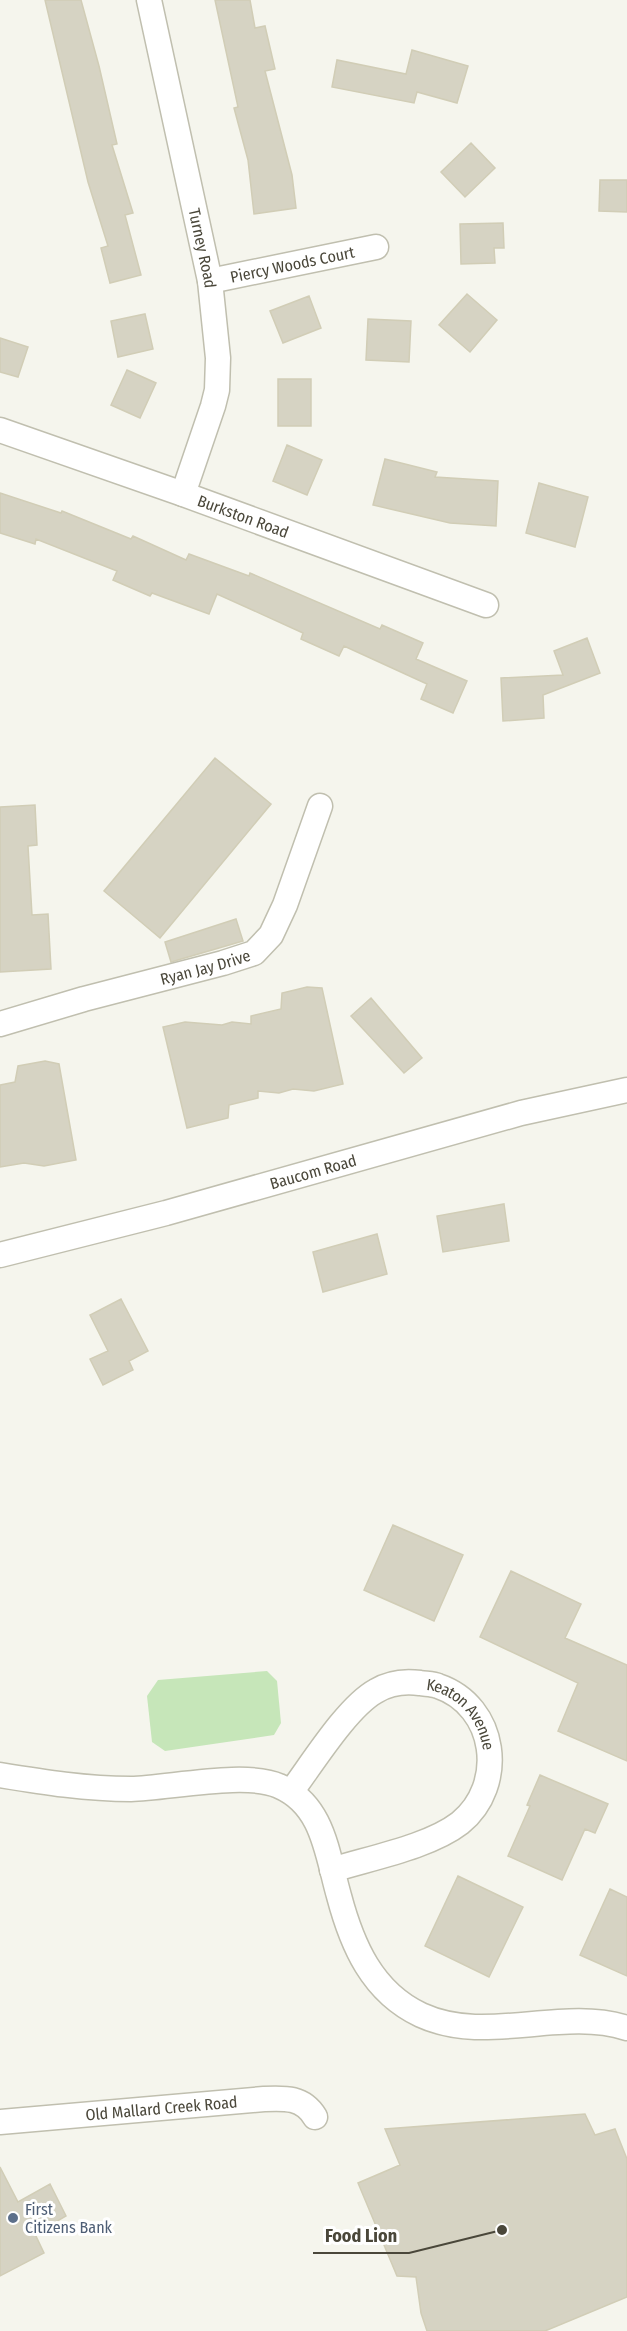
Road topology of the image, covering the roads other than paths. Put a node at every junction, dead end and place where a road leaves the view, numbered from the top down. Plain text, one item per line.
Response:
1 (149, 0) edge
2 (376, 247) dead end
3 (210, 281) junction
4 (0, 430) edge
5 (183, 494) junction
6 (486, 605) dead end
7 (320, 806) dead end
8 (0, 1024) edge
9 (627, 1090) edge
10 (0, 1255) edge
11 (0, 1775) edge
12 (291, 1792) junction
13 (332, 1870) junction
14 (627, 2028) edge
15 (315, 2116) dead end
16 (0, 2122) edge

1 - 3 street, Turney Road
2 - 3 street, Piercy Woods Court
3 - 5 street, Turney Road
4 - 5 street, Burkston Road
5 - 6 street, Burkston Road
7 - 8 street, Ryan Jay Drive
9 - 10 street, Baucom Road
11 - 12 street
12 - 13 street
12 - 13 street, Keaton Avenue
13 - 14 street
15 - 16 street, Old Mallard Creek Road

